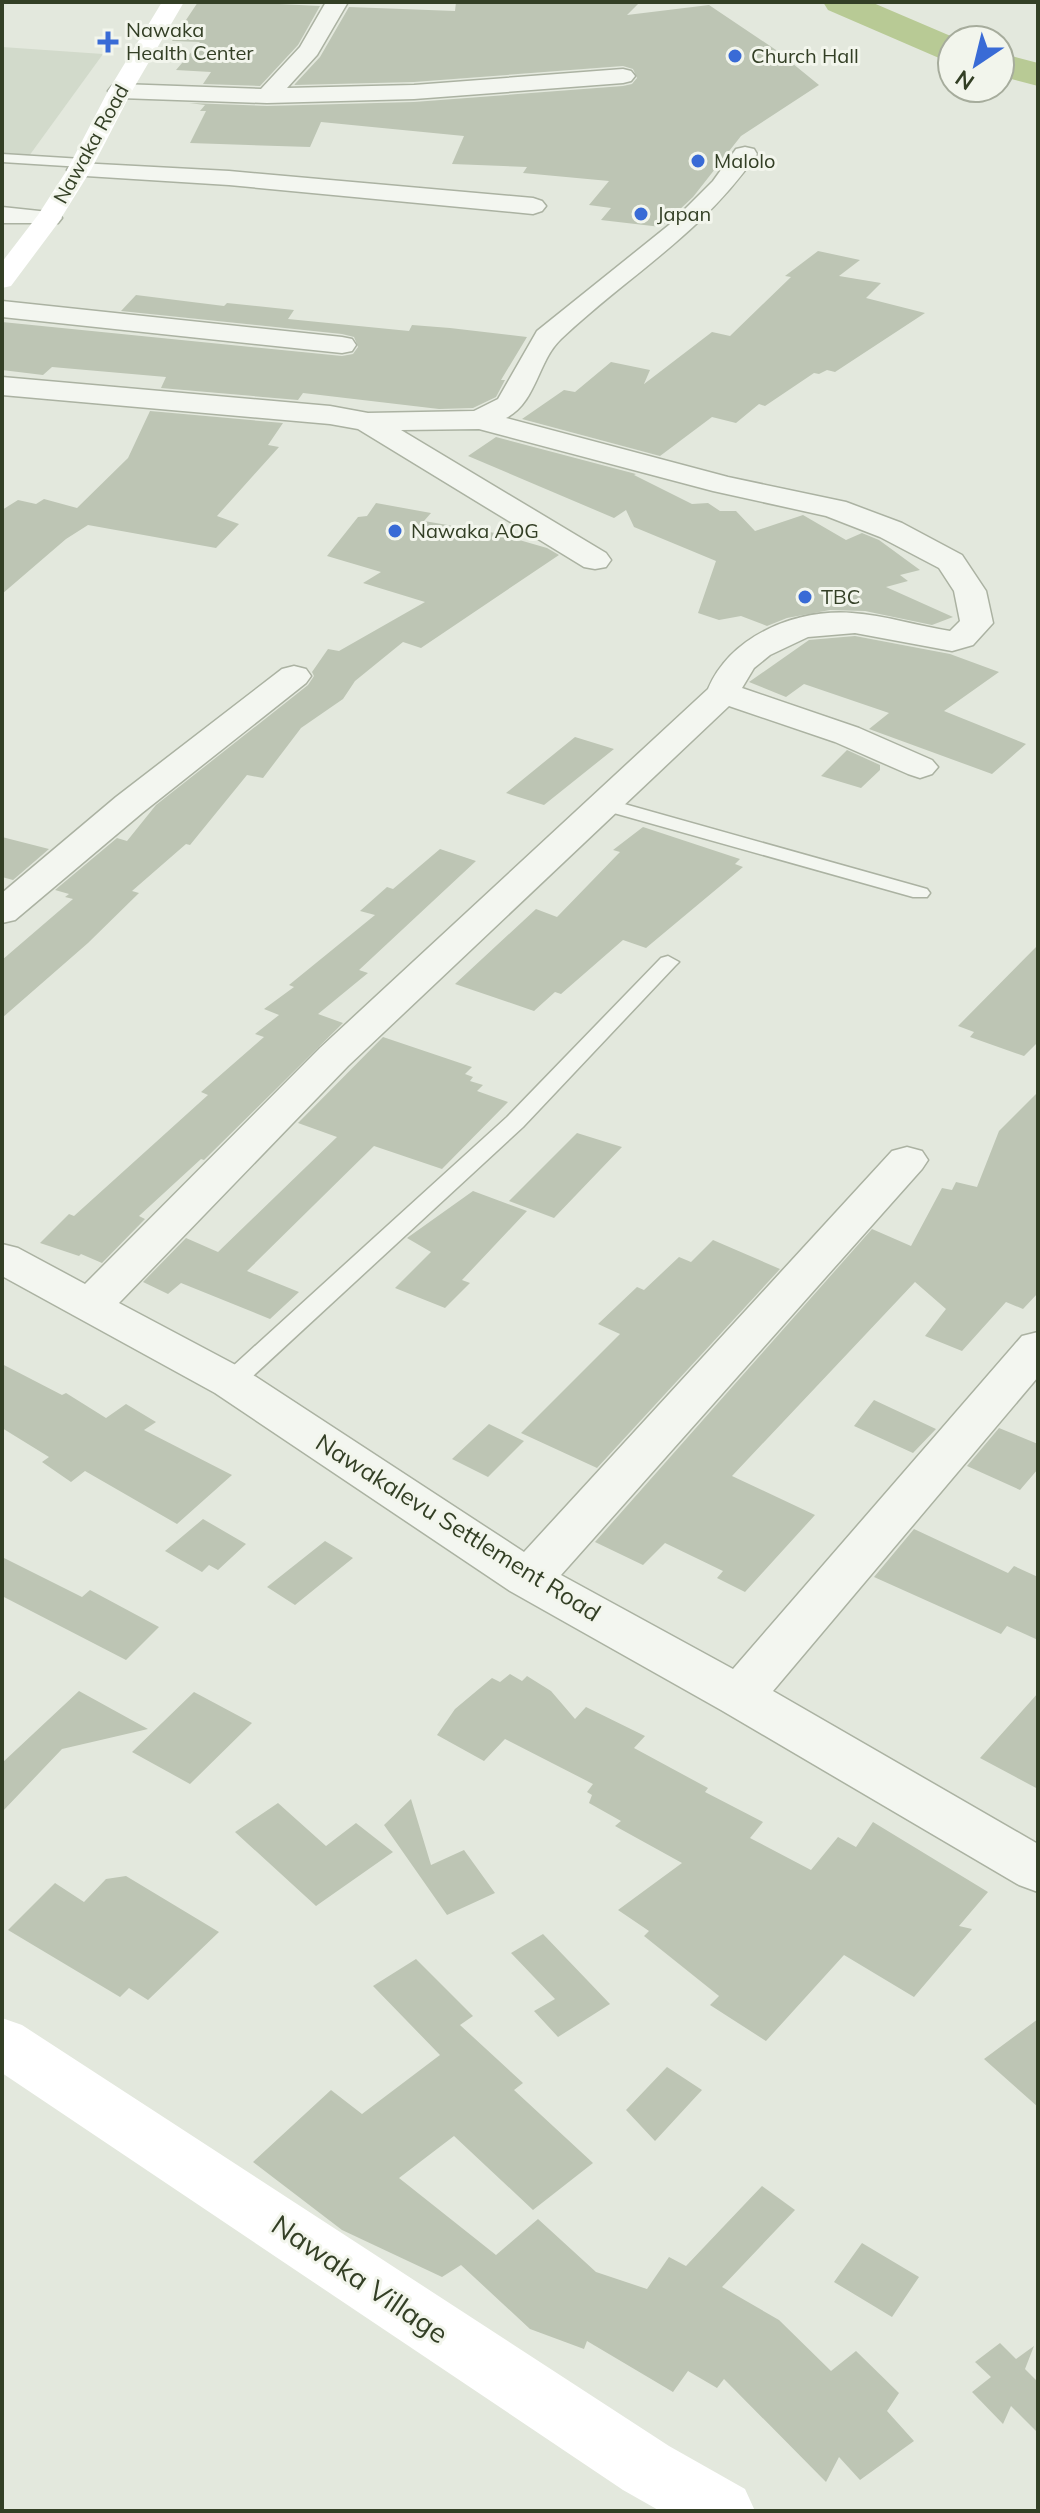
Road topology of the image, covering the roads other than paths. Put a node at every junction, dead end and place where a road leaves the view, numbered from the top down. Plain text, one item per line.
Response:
1 (173, 2) edge
2 (337, 2) edge
3 (623, 76) dead end
4 (120, 91) junction
5 (267, 96) junction
6 (745, 154) dead end
7 (2, 158) edge
8 (81, 167) junction
9 (533, 206) dead end
10 (2, 215) edge
11 (49, 218) junction
12 (2, 280) edge
13 (2, 309) edge
14 (342, 345) dead end
15 (2, 386) edge
16 (480, 420) junction
17 (367, 422) junction
18 (595, 560) dead end
19 (294, 676) dead end
20 (723, 693) junction
21 (920, 767) dead end
22 (603, 804) junction
23 (920, 893) dead end
24 (2, 912) edge
25 (668, 962) dead end
26 (907, 1160) dead end
27 (2, 1258) edge
28 (89, 1307) junction
29 (1038, 1347) edge
30 (231, 1382) junction
31 (528, 1579) junction
32 (739, 1696) junction
33 (1038, 1870) edge
34 (2, 2042) edge
35 (722, 2511) edge

1 - 4 street, Nawaka Road
2 - 5 street
3 - 5 street
4 - 5 street
4 - 8 street, Nawaka Road
6 - 16 street
7 - 8 lane
8 - 9 street
8 - 11 street, Nawaka Road
10 - 11 street
11 - 12 street, Nawaka Road
13 - 14 street
15 - 17 street
16 - 17 street
16 - 20 street
17 - 18 street
19 - 24 street
20 - 21 street
20 - 22 street
22 - 23 lane
22 - 28 street
25 - 30 lane
26 - 31 street
27 - 28 street, Nawakalevu Settlement Road
28 - 30 street, Nawakalevu Settlement Road
29 - 32 street
30 - 31 street, Nawakalevu Settlement Road
31 - 32 street, Nawakalevu Settlement Road
32 - 33 street, Nawakalevu Settlement Road
34 - 35 street, Nawaka Village

